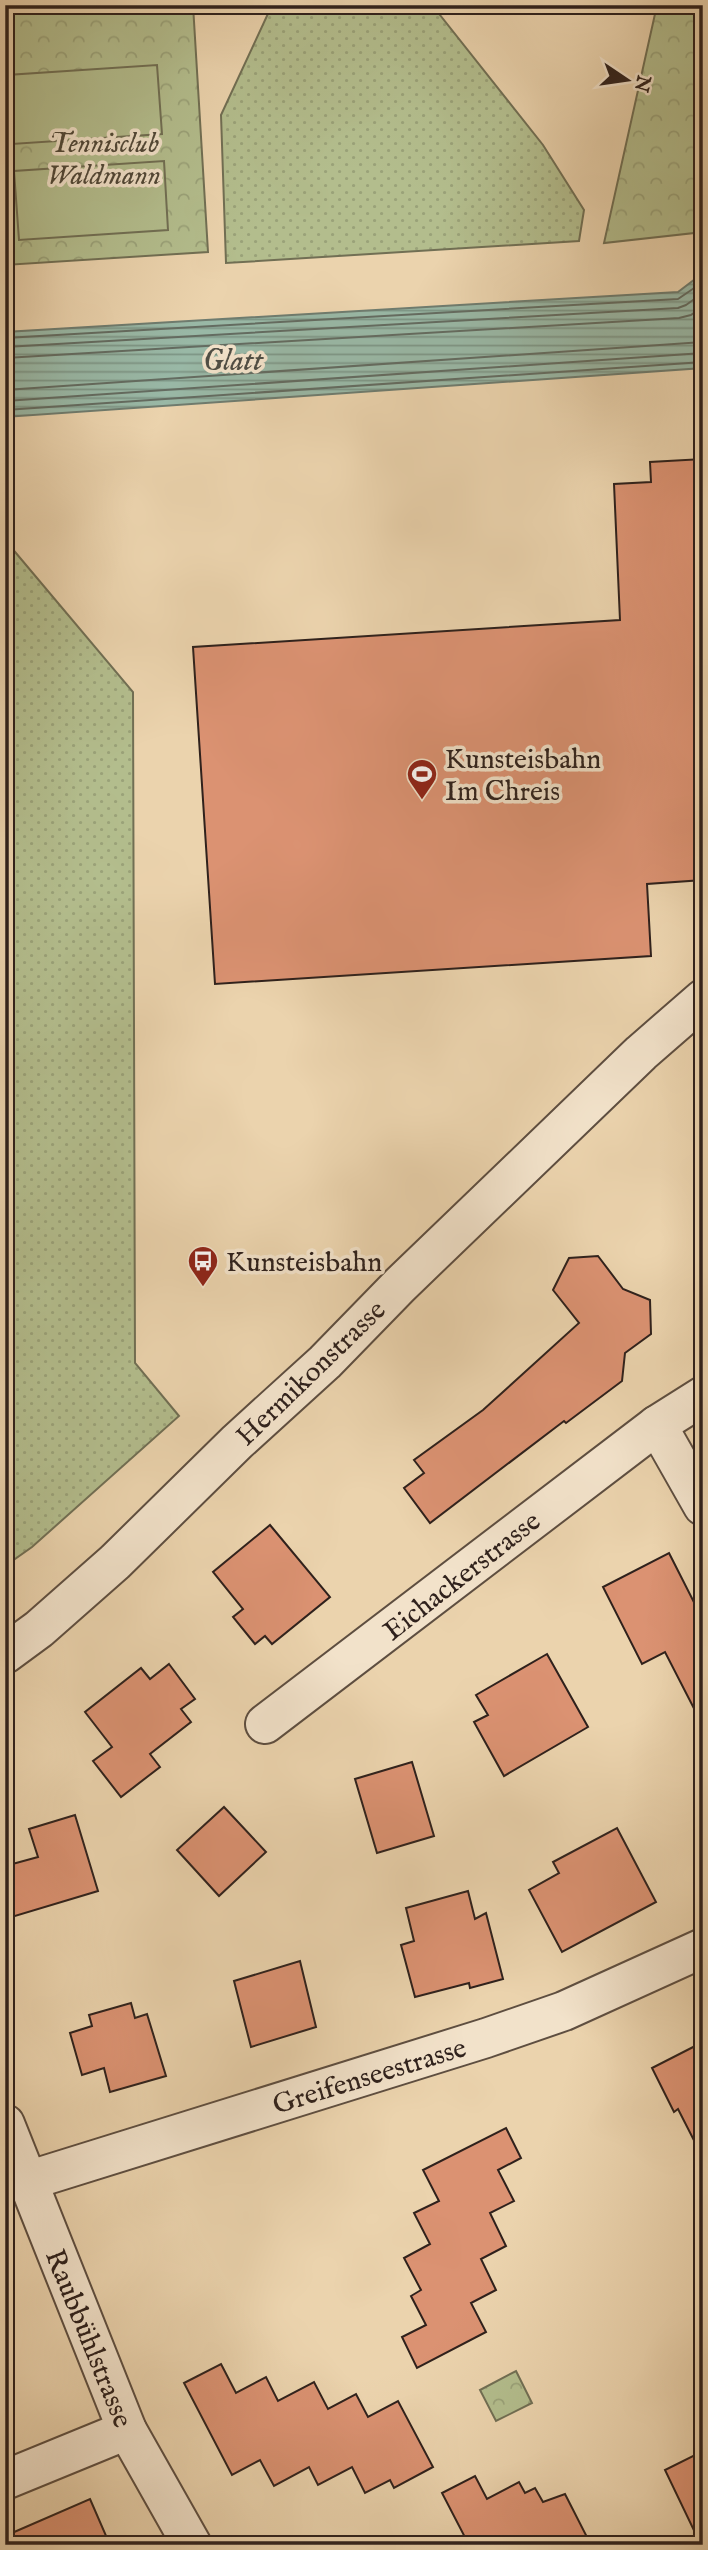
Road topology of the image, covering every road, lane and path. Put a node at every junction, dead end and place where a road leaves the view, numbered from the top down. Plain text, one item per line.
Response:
1 (703, 999) edge
2 (703, 1396) edge
3 (657, 1425) junction
4 (703, 1506) edge
5 (5, 1654) edge
6 (265, 1724) dead end
7 (703, 1948) edge
8 (5, 2124) edge
9 (27, 2181) junction
10 (127, 2430) junction
11 (5, 2480) edge
12 (192, 2545) edge

1 - 5 street, Hermikonstrasse
2 - 3 street, Eichackerstrasse
3 - 4 street
3 - 6 street, Eichackerstrasse
7 - 9 street, Greifenseestrasse
8 - 9 street, Raubbühlstrasse
9 - 10 street, Raubbühlstrasse
10 - 11 street
10 - 12 street, Raubbühlstrasse

